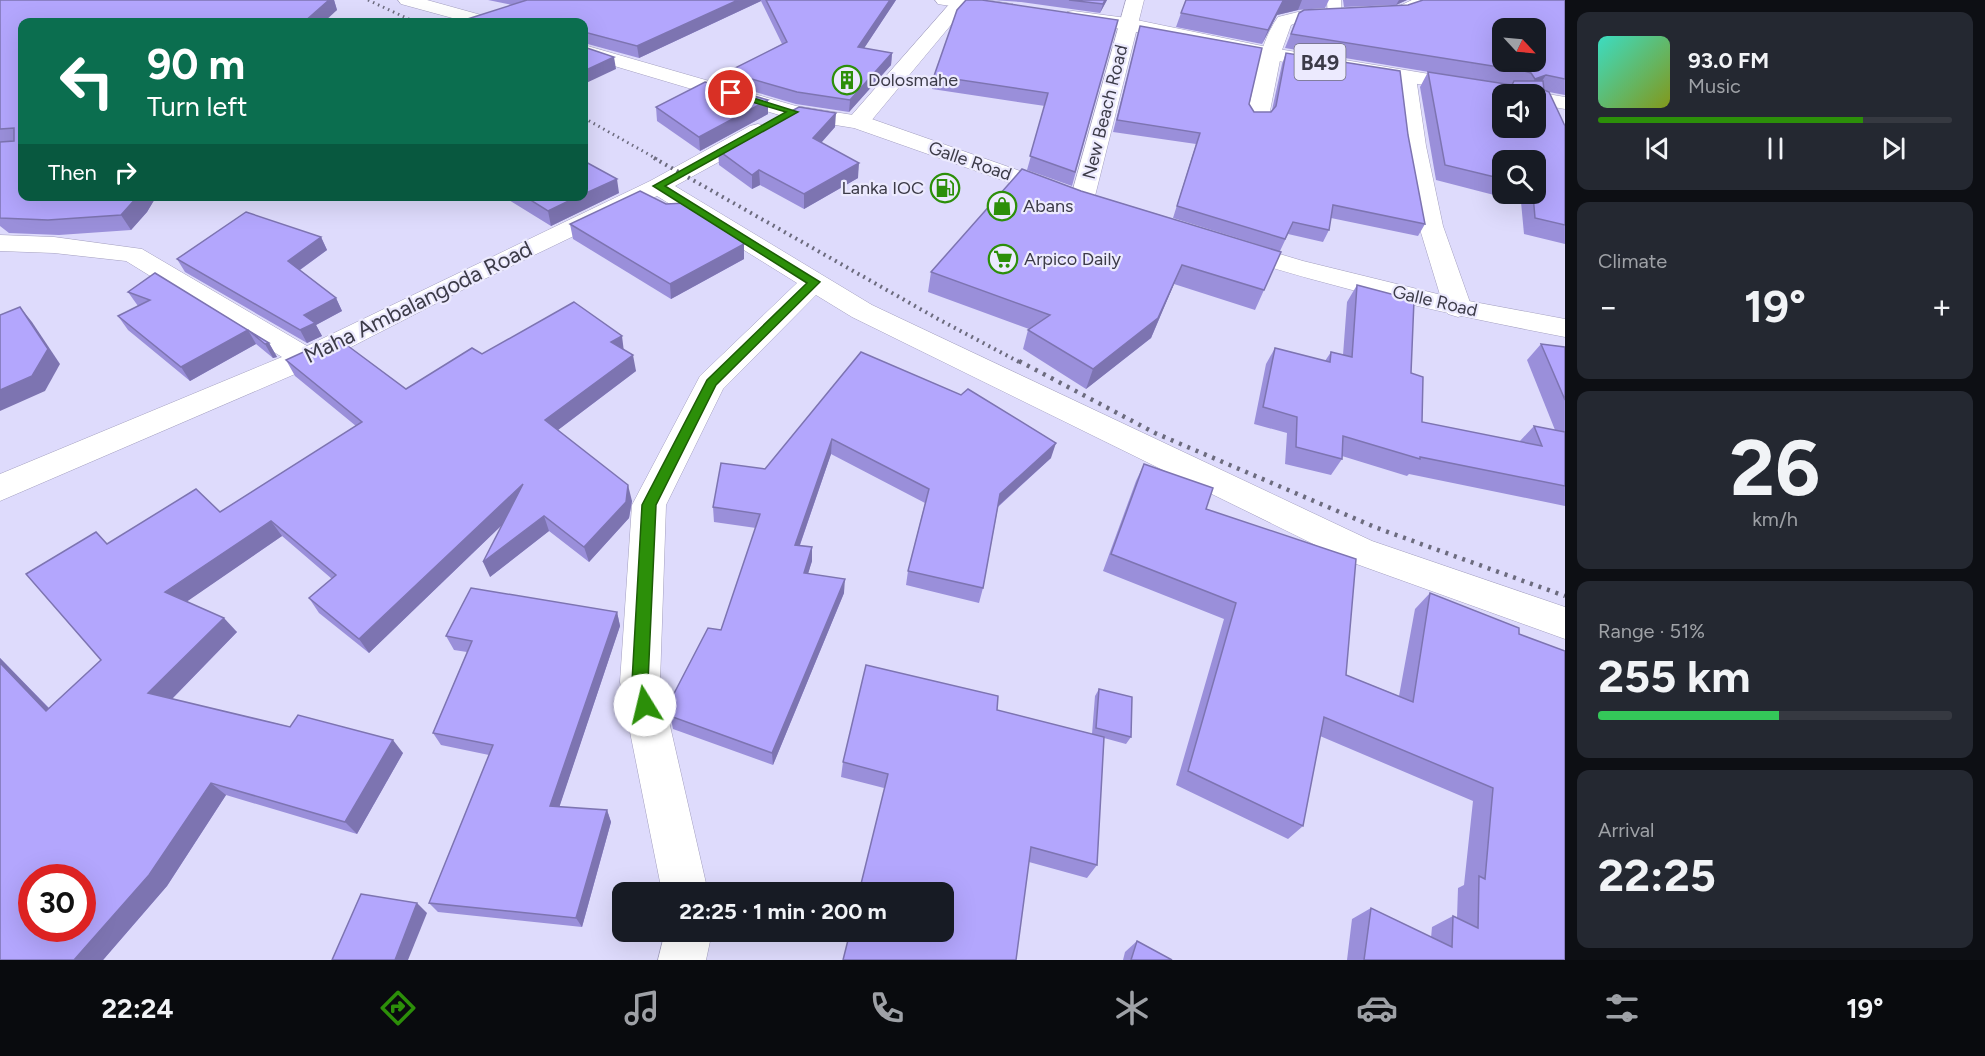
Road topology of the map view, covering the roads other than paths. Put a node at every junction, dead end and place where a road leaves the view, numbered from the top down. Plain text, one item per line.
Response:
1 (407, 0) edge
2 (1135, 0) edge
3 (1421, 0) edge
4 (952, 1) edge
5 (1334, 8) edge
6 (1027, 10) edge
7 (1061, 15) edge
8 (471, 18) edge
9 (1127, 24) junction
10 (588, 52) edge
11 (1272, 54) junction
12 (1406, 77) junction
13 (1492, 91) edge
14 (1550, 100) edge
15 (794, 112) junction
16 (1258, 116) edge
17 (858, 122) junction
18 (1561, 127) edge
19 (658, 186) junction
20 (1093, 203) joint
21 (1216, 242) edge
22 (0, 243) edge
23 (814, 282) junction
24 (1458, 308) junction
25 (1565, 328) edge
26 (306, 358) junction
27 (0, 488) edge
28 (1565, 623) edge
29 (683, 882) edge
30 (686, 942) edge
31 (682, 960) edge

1 - 8 main road
2 - 9 main road, New Beach Road
3 - 5 main road
4 - 6 main road
4 - 17 main road
5 - 11 main road
7 - 9 main road, B49
9 - 11 main road, B49
9 - 20 main road, New Beach Road
10 - 15 main road, Galle Road
11 - 12 main road, B49
11 - 16 main road
12 - 13 main road, B49
12 - 24 main road
14 - 18 main road
15 - 17 main road, Galle Road
15 - 19 main road, Maha Ambalangoda Road
17 - 20 main road, Galle Road
19 - 23 main road
19 - 26 main road, Maha Ambalangoda Road
21 - 24 main road, Galle Road
22 - 26 main road
23 - 28 main road
23 - 29 main road
24 - 25 main road, Galle Road
26 - 27 main road, Maha Ambalangoda Road
30 - 31 main road

